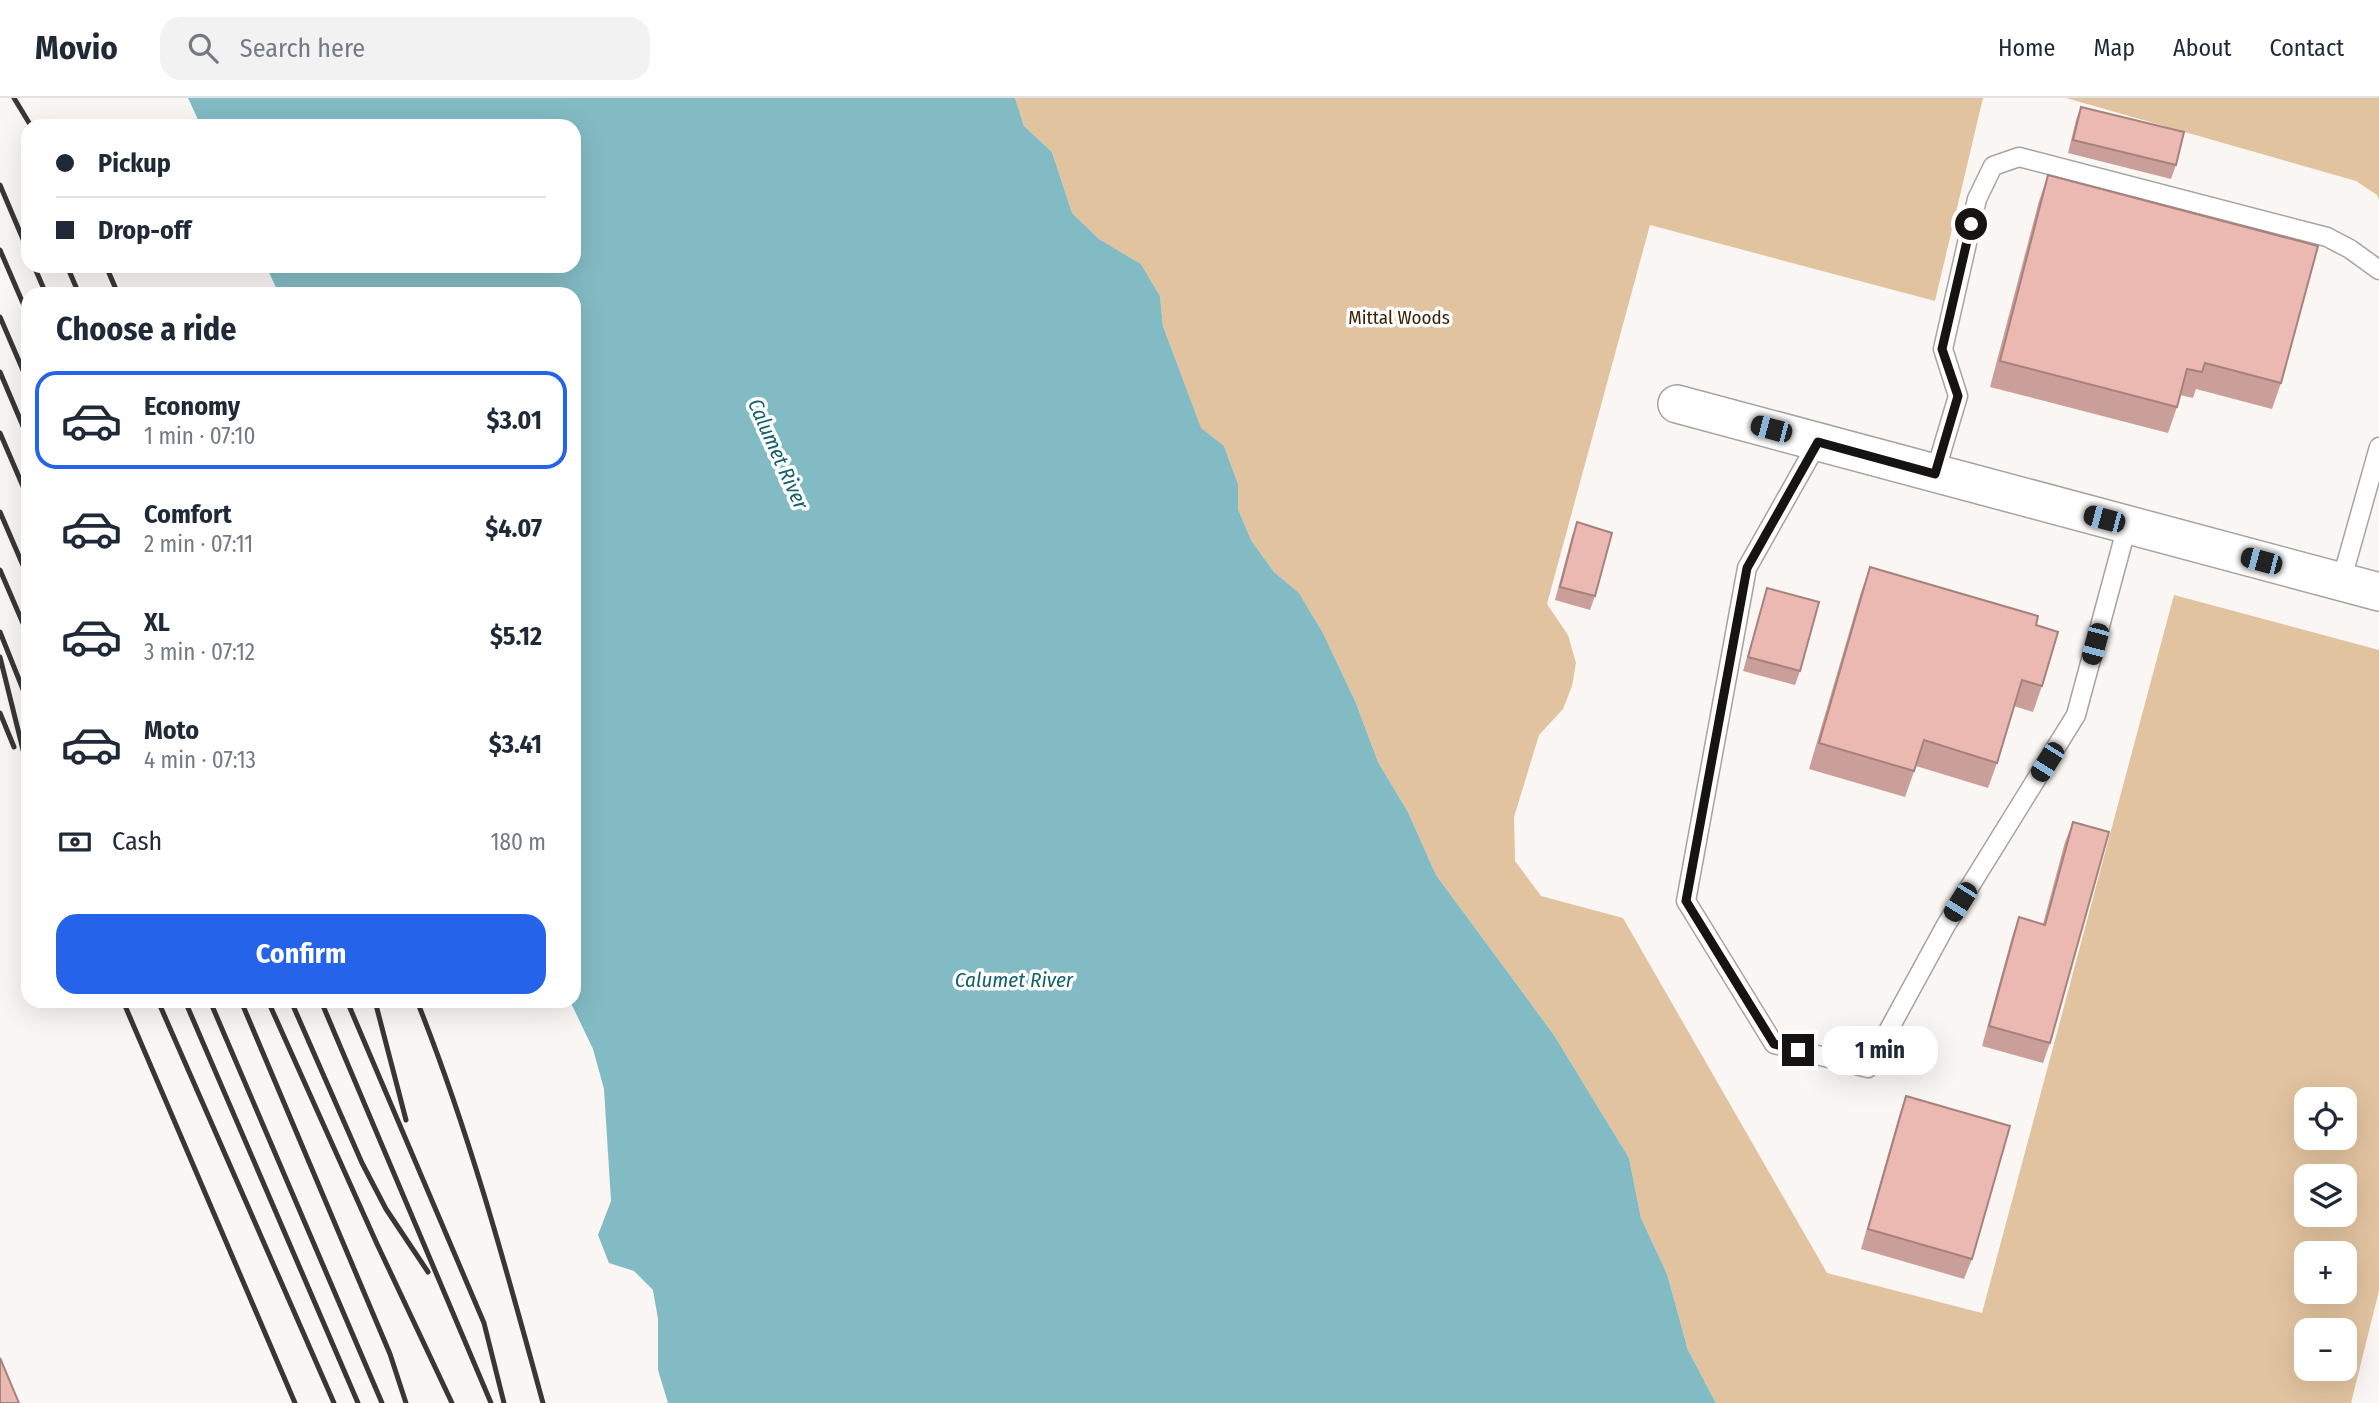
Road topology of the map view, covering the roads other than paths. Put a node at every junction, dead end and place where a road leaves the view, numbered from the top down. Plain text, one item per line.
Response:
1 (2379, 270) edge
2 (1677, 404) dead end
3 (1818, 442) junction
4 (2379, 447) edge
5 (1935, 474) junction
6 (2127, 526) junction
7 (2341, 582) junction
8 (2379, 592) edge

1 - 5 lane
2 - 3 street
3 - 5 street
3 - 6 lane
4 - 7 lane
5 - 6 street
6 - 7 street
7 - 8 street

